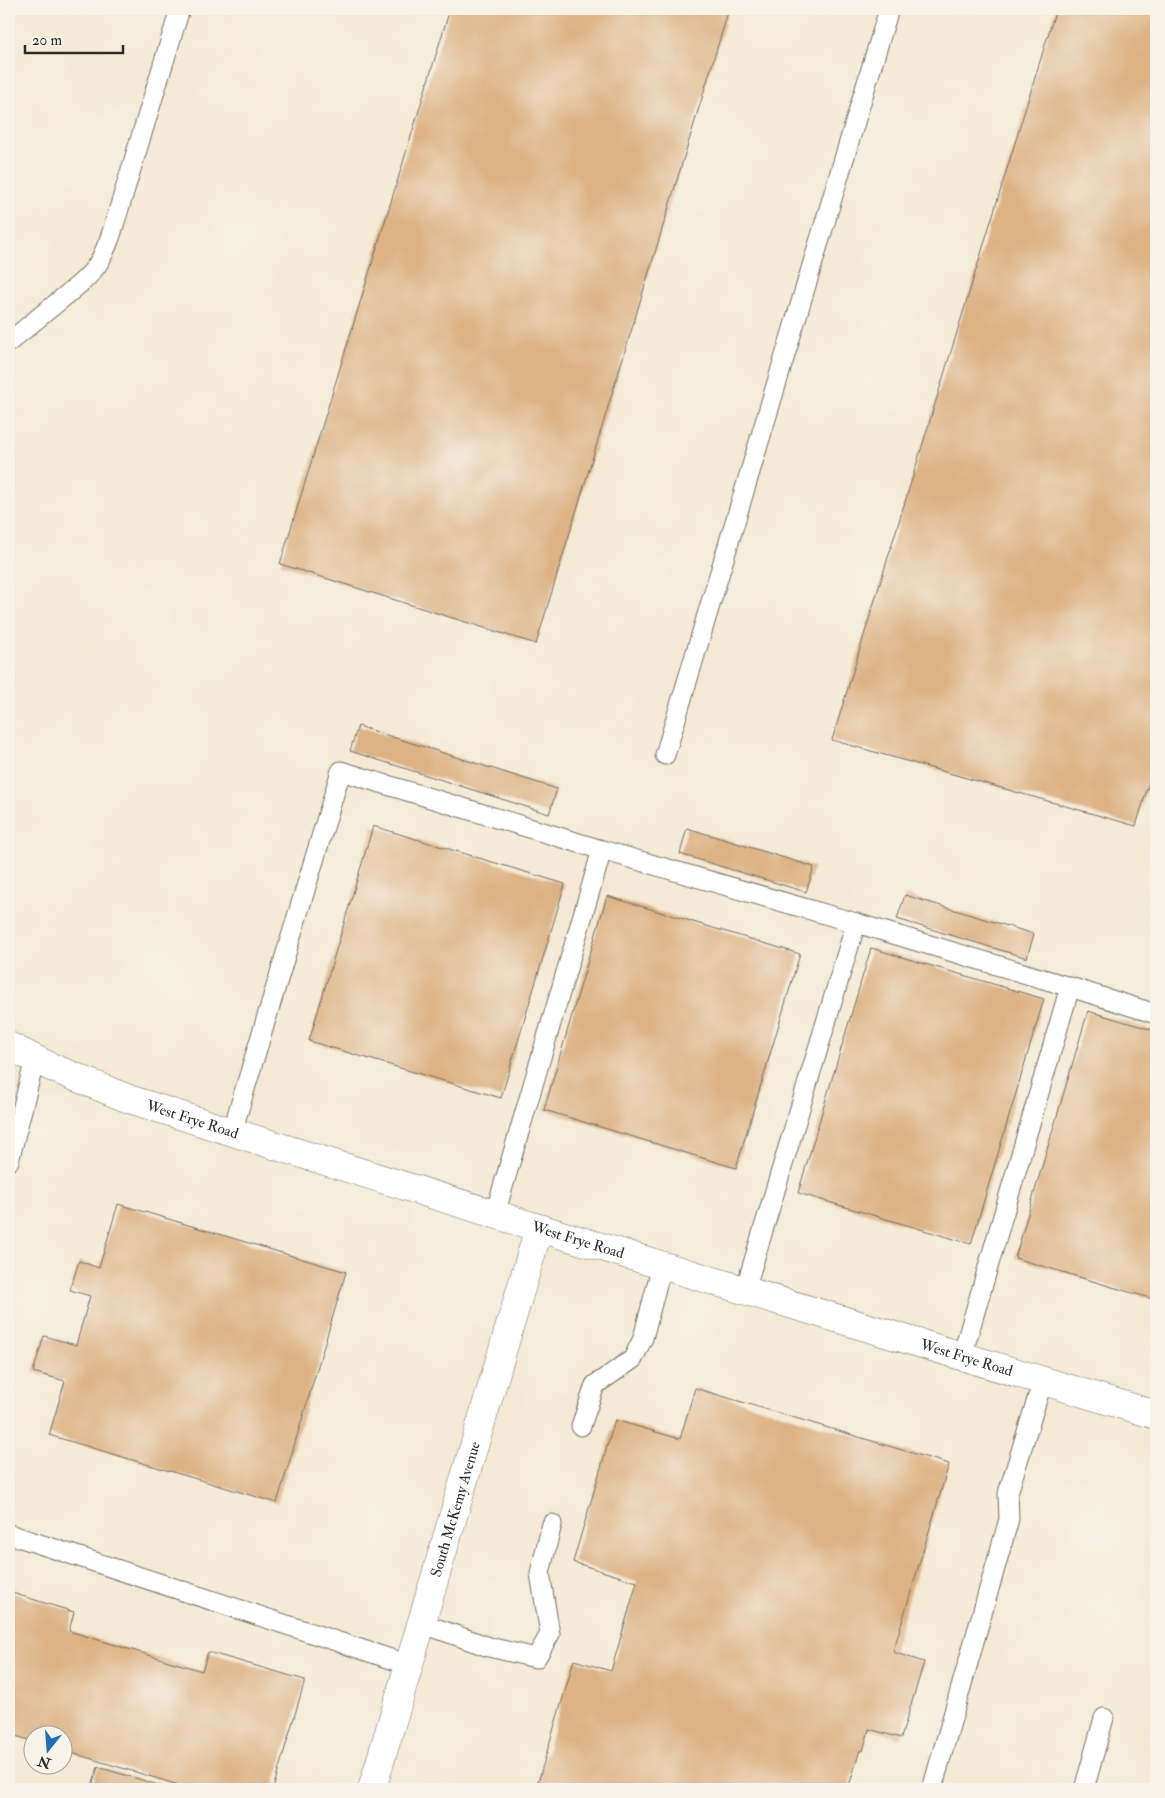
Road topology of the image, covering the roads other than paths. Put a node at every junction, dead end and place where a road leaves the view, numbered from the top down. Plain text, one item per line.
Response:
1 (180, 9) edge
2 (889, 9) edge
3 (9, 342) edge
4 (665, 755) dead end
5 (602, 850) junction
6 (856, 923) junction
7 (1070, 987) junction
8 (1156, 1014) edge
9 (9, 1046) edge
10 (35, 1059) junction
11 (232, 1132) junction
12 (9, 1161) edge
13 (495, 1214) junction
14 (539, 1228) junction
15 (662, 1265) junction
16 (745, 1290) junction
17 (962, 1356) junction
18 (1043, 1380) junction
19 (1156, 1415) edge
20 (582, 1426) dead end
21 (552, 1524) dead end
22 (9, 1534) edge
23 (421, 1623) junction
24 (409, 1665) junction
25 (1104, 1718) dead end
26 (372, 1789) edge
27 (932, 1789) edge
28 (1084, 1789) edge

1 - 3 lane
2 - 4 lane
5 - 6 lane
5 - 11 lane
5 - 13 lane
6 - 7 lane
6 - 16 lane
7 - 8 lane
7 - 17 lane
9 - 10 street, West Frye Road
10 - 11 street, West Frye Road
10 - 12 lane
11 - 13 street, West Frye Road
13 - 14 street, West Frye Road
14 - 15 street, West Frye Road
14 - 23 street, South McKemy Avenue
15 - 16 street, West Frye Road
15 - 20 lane
16 - 17 street, West Frye Road
17 - 18 street, West Frye Road
18 - 19 street, West Frye Road
18 - 27 lane
21 - 23 lane
22 - 24 lane
23 - 24 street, South McKemy Avenue
24 - 26 street, South McKemy Avenue
25 - 28 lane

